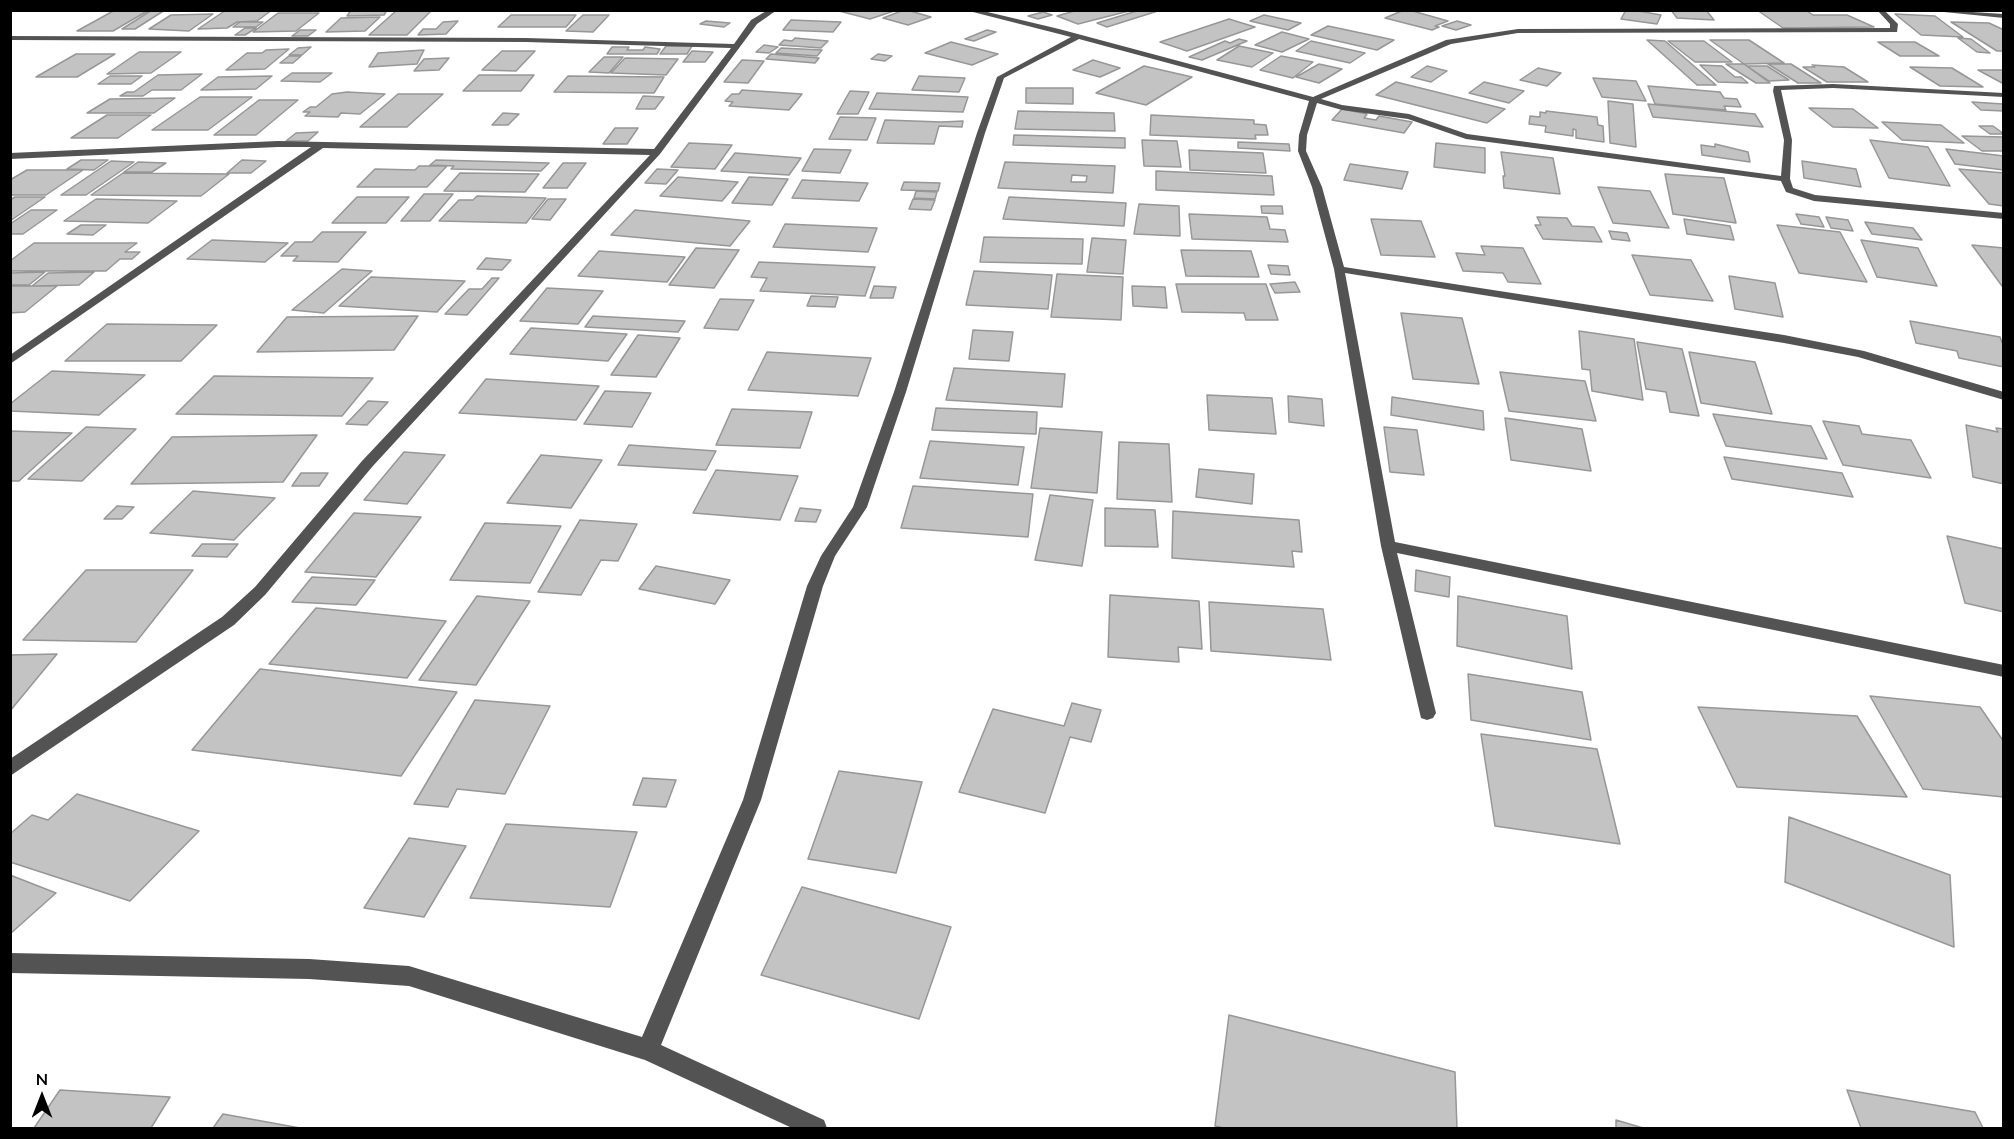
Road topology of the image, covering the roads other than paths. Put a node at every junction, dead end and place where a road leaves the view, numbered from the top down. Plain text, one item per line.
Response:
1 (968, 10) edge
2 (1880, 10) edge
3 (1944, 10) edge
4 (769, 11) edge
5 (2004, 16) edge
6 (1076, 36) junction
7 (10, 38) edge
8 (738, 46) junction
9 (2004, 95) edge
10 (1314, 99) junction
11 (322, 144) junction
12 (657, 152) junction
13 (10, 156) edge
14 (1785, 179) junction
15 (2004, 216) edge
16 (1339, 269) junction
17 (10, 361) edge
18 (2004, 396) edge
19 (1388, 546) junction
20 (2004, 671) edge
21 (1427, 712) dead end
22 (10, 769) edge
23 (10, 963) edge
24 (648, 1050) junction
25 (816, 1128) edge

1 - 6 street
2 - 10 street
3 - 5 street
4 - 8 street
6 - 10 street
6 - 24 street
7 - 8 street
8 - 12 street
9 - 14 street
10 - 14 street
10 - 16 street
11 - 12 street
11 - 13 street
11 - 17 street
12 - 22 street
14 - 15 street
16 - 18 street
16 - 19 street
19 - 20 street
19 - 21 street
23 - 24 street
24 - 25 street

